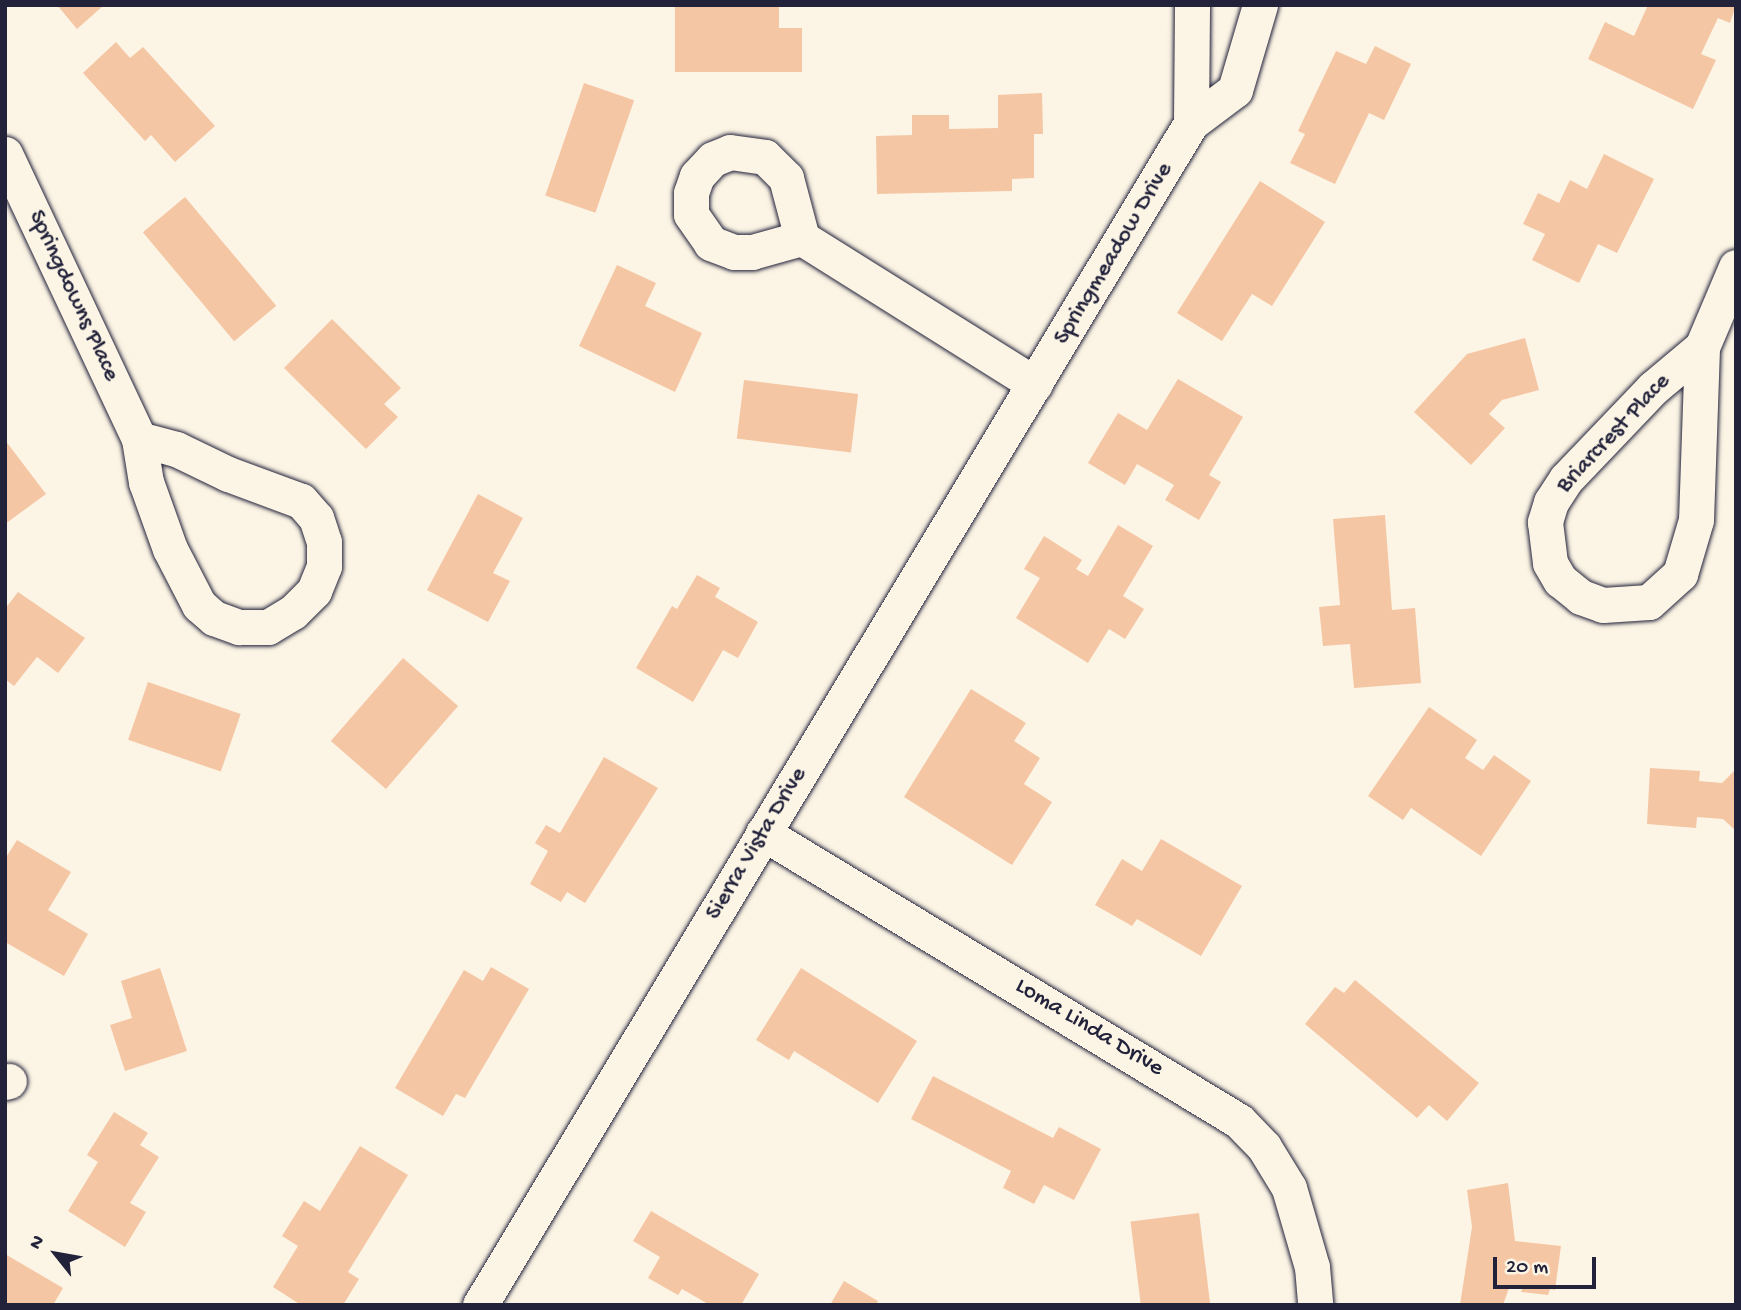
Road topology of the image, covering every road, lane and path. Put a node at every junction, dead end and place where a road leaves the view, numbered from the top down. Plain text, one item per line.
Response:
1 (1192, 5) edge
2 (1260, 5) edge
3 (1191, 123) junction
4 (5, 154) edge
5 (802, 238) dead end
6 (1736, 267) edge
7 (1702, 347) junction
8 (1035, 384) junction
9 (139, 439) junction
10 (763, 833) junction
11 (487, 1303) edge
12 (1315, 1305) edge

1 - 3 street
2 - 3 street, Springmeadow Drive
3 - 8 street, Springmeadow Drive
4 - 9 street, Springdowns Place
5 - 8 street
6 - 7 street, Briarcrest Place
7 - 7 street, Briarcrest Place
8 - 10 street, Sierra Vista Drive
9 - 9 street, Springdowns Place
10 - 11 street, Sierra Vista Drive
10 - 12 street, Loma Linda Drive

